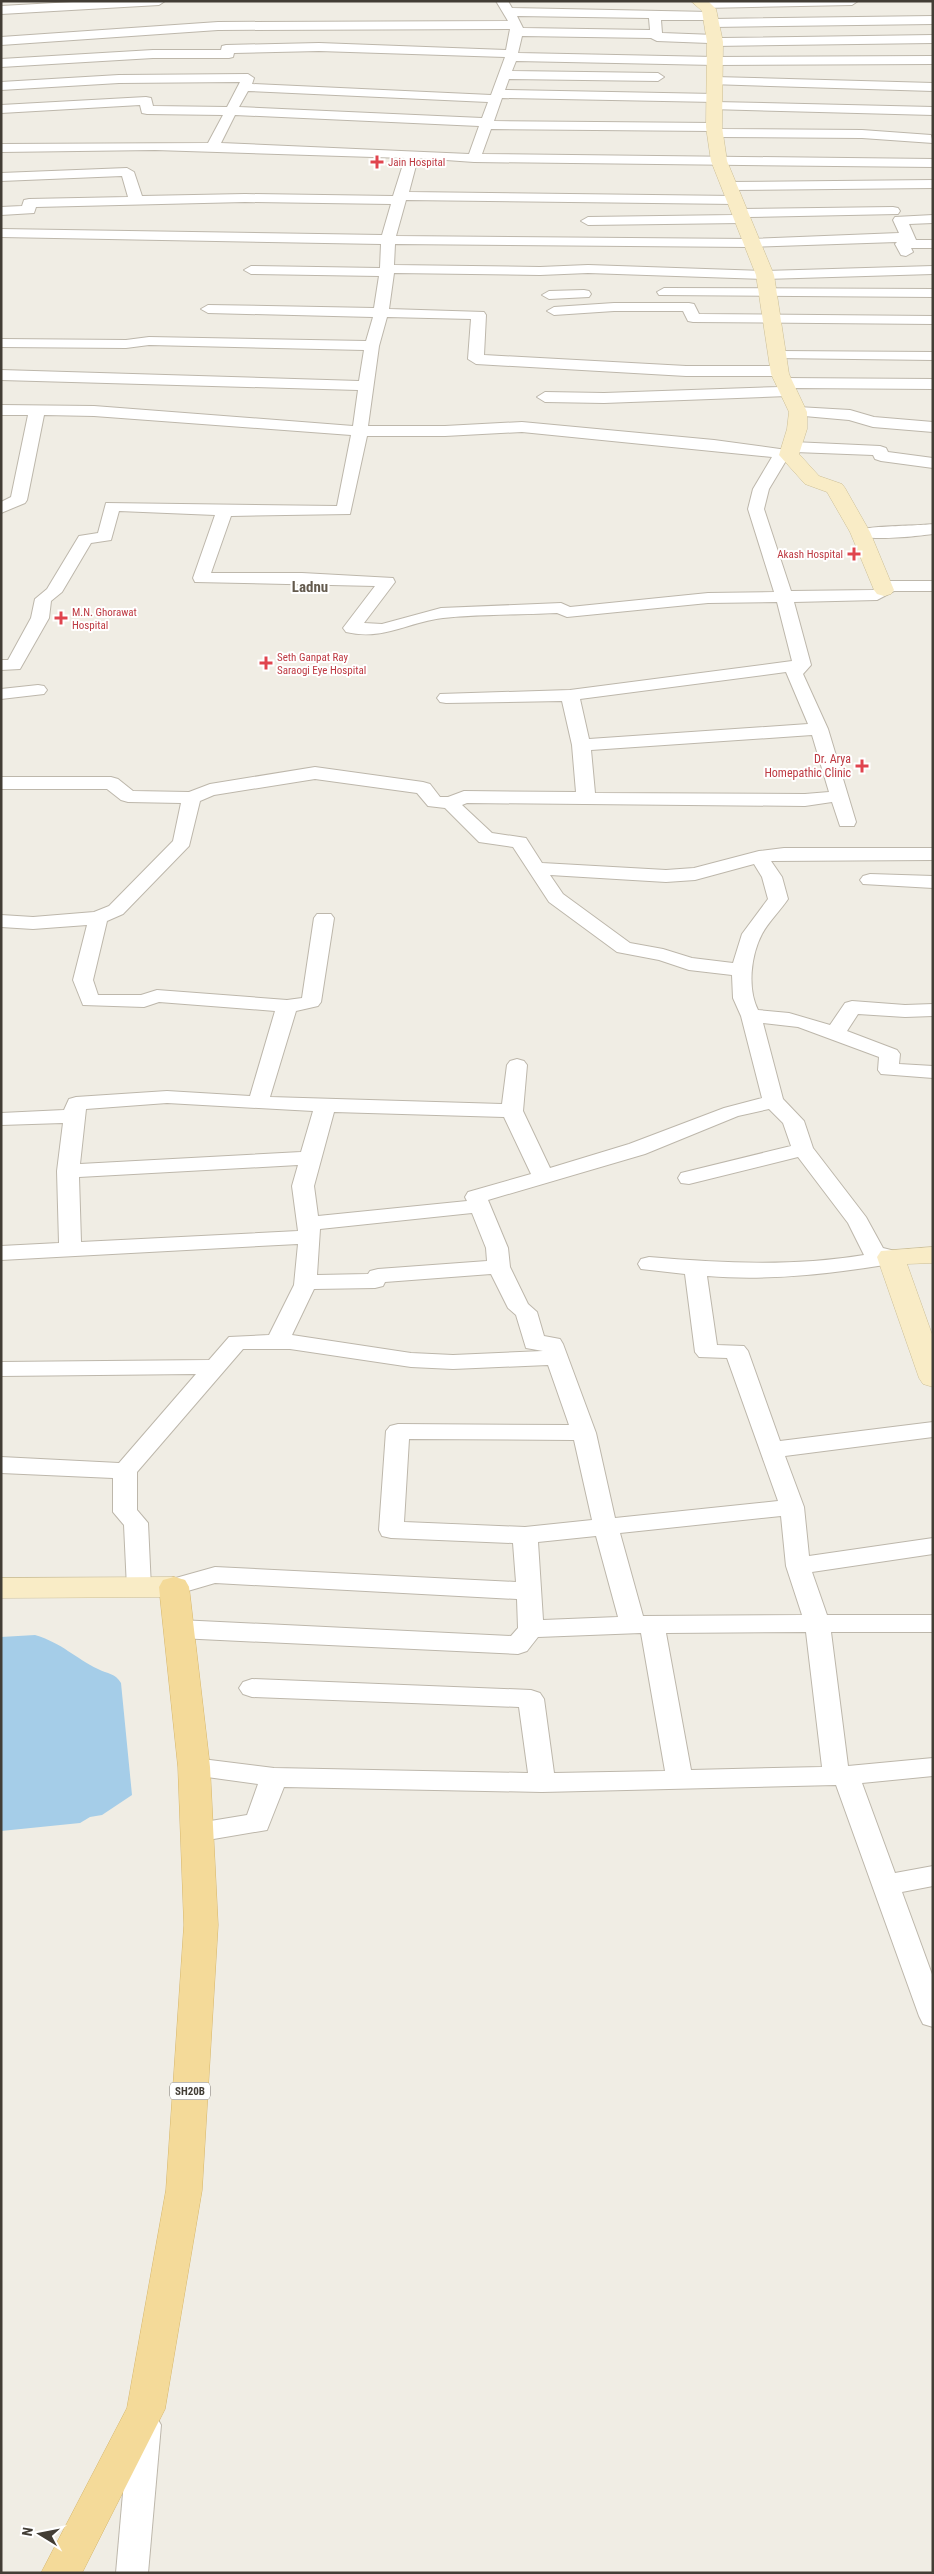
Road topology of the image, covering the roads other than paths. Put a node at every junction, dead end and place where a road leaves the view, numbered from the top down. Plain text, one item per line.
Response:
1 (159, 1) edge
2 (852, 1) edge
3 (862, 1) edge
4 (505, 7) edge
5 (1, 10) edge
6 (654, 10) edge
7 (933, 20) edge
8 (709, 21) edge
9 (869, 21) junction
10 (224, 26) junction
11 (171, 29) junction
12 (516, 29) junction
13 (659, 36) junction
14 (933, 39) edge
15 (1, 40) edge
16 (877, 40) junction
17 (227, 51) junction
18 (512, 56) junction
19 (660, 59) junction
20 (887, 60) junction
21 (933, 60) edge
22 (715, 61) junction
23 (1, 63) edge
24 (504, 75) junction
25 (658, 77) junction
26 (218, 78) junction
27 (1, 86) edge
28 (898, 86) junction
29 (244, 87) junction
30 (933, 87) edge
31 (656, 96) junction
32 (497, 97) junction
33 (1, 109) edge
34 (909, 110) junction
35 (231, 111) junction
36 (933, 111) edge
37 (488, 120) junction
38 (714, 124) junction
39 (932, 145) edge
40 (580, 146) dead end
41 (1, 148) edge
42 (212, 148) junction
43 (413, 154) junction
44 (474, 158) junction
45 (533, 159) junction
46 (933, 162) edge
47 (1, 178) edge
48 (875, 184) junction
49 (933, 184) edge
50 (400, 198) junction
51 (136, 200) junction
52 (737, 205) junction
53 (895, 207) junction
54 (1, 211) edge
55 (933, 219) edge
56 (588, 221) dead end
57 (1, 233) edge
58 (388, 239) junction
59 (909, 241) junction
60 (750, 243) junction
61 (933, 244) edge
62 (251, 270) dead end
63 (912, 270) junction
64 (933, 270) edge
65 (387, 271) junction
66 (767, 284) junction
67 (933, 293) edge
68 (549, 295) dead end
69 (208, 308) dead end
70 (554, 311) dead end
71 (381, 313) junction
72 (772, 318) junction
73 (933, 320) edge
74 (1, 343) edge
75 (372, 346) junction
76 (933, 356) edge
77 (1, 375) edge
78 (782, 375) junction
79 (933, 384) edge
80 (366, 386) junction
81 (545, 397) dead end
82 (597, 398) junction
83 (1, 410) edge
84 (37, 411) junction
85 (798, 412) junction
86 (933, 428) edge
87 (360, 431) junction
88 (583, 431) junction
89 (789, 452) junction
90 (933, 463) edge
91 (1, 508) edge
92 (225, 511) junction
93 (933, 529) edge
94 (860, 532) junction
95 (929, 586) edge
96 (884, 590) junction
97 (784, 596) junction
98 (933, 605) edge
99 (802, 664) junction
100 (1, 665) edge
101 (38, 690) dead end
102 (1, 694) edge
103 (570, 695) junction
104 (446, 698) dead end
105 (819, 729) junction
106 (580, 745) junction
107 (1, 784) edge
108 (839, 796) junction
109 (191, 798) junction
110 (586, 799) junction
111 (450, 803) junction
112 (847, 822) dead end
113 (933, 854) edge
114 (759, 857) junction
115 (537, 868) junction
116 (870, 880) dead end
117 (933, 882) edge
118 (98, 918) junction
119 (324, 918) dead end
120 (1, 921) edge
121 (741, 970) junction
122 (287, 1006) junction
123 (933, 1010) edge
124 (905, 1011) junction
125 (751, 1016) junction
126 (933, 1018) edge
127 (835, 1034) junction
128 (517, 1065) dead end
129 (933, 1072) edge
130 (773, 1101) junction
131 (258, 1103) junction
132 (325, 1105) junction
133 (512, 1111) junction
134 (74, 1116) junction
135 (1, 1119) edge
136 (803, 1149) junction
137 (312, 1158) junction
138 (68, 1171) junction
139 (542, 1177) junction
140 (689, 1178) dead end
141 (480, 1206) junction
142 (309, 1230) junction
143 (70, 1249) junction
144 (1, 1253) edge
145 (933, 1254) edge
146 (891, 1258) junction
147 (649, 1264) dead end
148 (499, 1267) junction
149 (695, 1268) junction
150 (305, 1282) junction
151 (277, 1342) junction
152 (557, 1357) junction
153 (216, 1367) junction
154 (1, 1369) edge
155 (933, 1378) edge
156 (933, 1430) edge
157 (584, 1433) junction
158 (771, 1450) junction
159 (1, 1465) edge
160 (125, 1471) junction
161 (792, 1507) junction
162 (605, 1525) junction
163 (525, 1535) junction
164 (933, 1546) edge
165 (798, 1566) junction
166 (174, 1587) junction
167 (1, 1588) edge
168 (139, 1588) junction
169 (528, 1591) junction
170 (817, 1622) junction
171 (933, 1623) edge
172 (642, 1624) junction
173 (178, 1629) junction
174 (531, 1629) junction
175 (252, 1688) dead end
176 (194, 1766) junction
177 (933, 1767) edge
178 (841, 1776) junction
179 (274, 1777) junction
180 (680, 1780) junction
181 (542, 1783) junction
182 (196, 1832) junction
183 (933, 1876) edge
184 (885, 1885) junction
185 (926, 1980) edge
186 (933, 2016) edge
187 (146, 2409) junction
188 (61, 2573) edge
189 (132, 2573) edge

1 - 5 street
1 - 11 street
2 - 8 street
3 - 9 street
4 - 6 street
4 - 12 street
6 - 8 street
6 - 13 street
7 - 9 street
8 - 9 street
8 - 13 street
8 - 16 street
8 - 22 street
9 - 16 street
10 - 11 street
10 - 12 street
10 - 17 street
11 - 15 street
12 - 13 street
12 - 18 street
13 - 19 street
14 - 16 street
16 - 20 street
17 - 18 street
17 - 23 street
17 - 26 street
18 - 19 street
18 - 24 street
19 - 22 street
19 - 25 street
20 - 21 street
20 - 22 street
20 - 28 street
22 - 38 street
24 - 25 street
24 - 32 street
25 - 31 street
26 - 27 street
26 - 29 street
28 - 30 street
28 - 34 street
28 - 38 street
29 - 32 street
29 - 35 street
31 - 32 street
31 - 38 street
32 - 37 street
33 - 35 street
34 - 36 street
34 - 38 street
35 - 37 street
35 - 42 street
37 - 38 street
37 - 38 street
37 - 44 street
38 - 39 street
38 - 45 street
38 - 46 street
38 - 52 street
40 - 45 street
41 - 42 street
42 - 43 street
43 - 44 street
43 - 50 street
44 - 45 street
47 - 51 street
48 - 49 street
48 - 52 street
48 - 53 street
50 - 51 street
50 - 52 street
50 - 58 street
51 - 54 street
52 - 53 street
52 - 56 street
52 - 60 street
53 - 55 street
53 - 59 street
57 - 58 street
58 - 60 street
58 - 65 street
59 - 60 street
59 - 61 street
59 - 63 street
60 - 66 street
62 - 65 street
63 - 64 street
63 - 66 street
65 - 66 street
65 - 71 street
66 - 67 street
66 - 68 street
66 - 72 street
69 - 71 street
70 - 72 street
71 - 75 street
71 - 78 street
72 - 73 street
72 - 78 street
74 - 75 street
75 - 80 street
76 - 78 street
77 - 80 street
78 - 79 street
78 - 82 street
78 - 85 street
80 - 87 street
81 - 82 street
82 - 88 street
83 - 84 street
84 - 87 street
84 - 91 street
85 - 86 street
85 - 89 street
87 - 88 street
87 - 92 street
88 - 89 street
89 - 90 street
89 - 94 street
89 - 97 street
92 - 97 street
92 - 100 street
93 - 94 street
94 - 96 street
95 - 96 street
95 - 98 street
96 - 97 street
97 - 99 street
99 - 103 street
99 - 105 street
101 - 102 street
103 - 104 street
103 - 106 street
105 - 106 street
105 - 108 street
106 - 110 street
107 - 109 street
108 - 110 street
108 - 112 street
109 - 111 street
109 - 118 street
110 - 111 street
111 - 115 street
113 - 114 street
114 - 115 street
114 - 121 street
115 - 121 street
116 - 117 street
118 - 120 street
118 - 122 street
119 - 122 street
121 - 125 street
122 - 131 street
123 - 124 street
124 - 126 street
124 - 127 street
125 - 127 street
125 - 130 street
127 - 129 street
128 - 133 street
130 - 136 street
130 - 139 street
131 - 132 street
131 - 134 street
132 - 133 street
132 - 137 street
133 - 139 street
134 - 135 street
134 - 138 street
136 - 140 street
136 - 146 street
137 - 138 street
137 - 142 street
138 - 143 street
139 - 141 street
141 - 142 street
141 - 148 street
142 - 143 street
142 - 150 street
143 - 144 street
145 - 146 street
146 - 149 street
146 - 155 street
147 - 149 street
148 - 150 street
148 - 152 street
149 - 158 street
150 - 151 street
151 - 152 street
151 - 153 street
152 - 157 street
153 - 154 street
153 - 160 street
156 - 158 street
157 - 162 street
157 - 163 street
158 - 161 street
159 - 160 street
160 - 168 street
161 - 162 street
161 - 165 street
162 - 163 street
162 - 172 street
163 - 169 street
164 - 165 street
165 - 170 street
166 - 168 street
166 - 169 street
166 - 173 main road, SH20B
167 - 168 street
169 - 174 street
170 - 171 street
170 - 172 street
170 - 178 street
172 - 174 street
172 - 180 street
173 - 174 street
173 - 176 main road, SH20B
175 - 181 street
176 - 179 street
176 - 182 main road, SH20B
177 - 178 street
178 - 180 street
178 - 184 street
179 - 181 street
179 - 182 street
180 - 181 street
182 - 187 main road, SH20B
183 - 184 street
184 - 185 street
185 - 186 street
187 - 188 main road, SH20B
187 - 189 street

